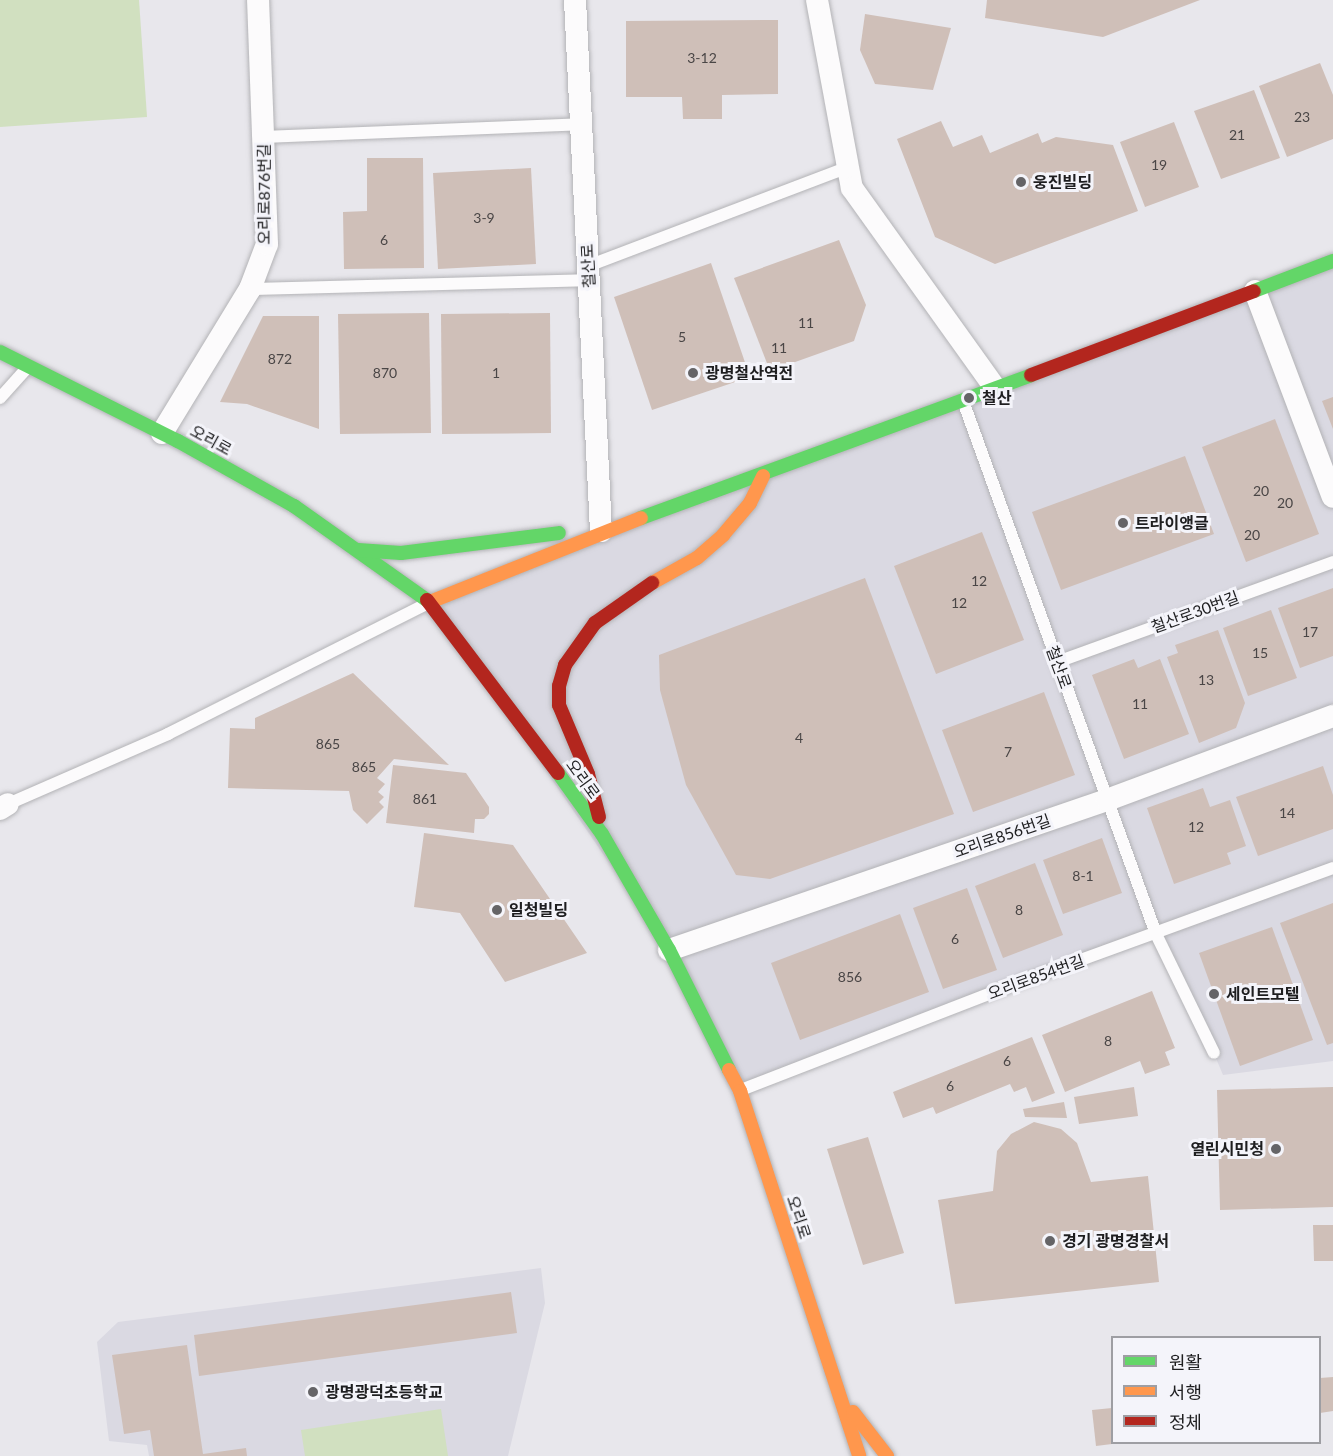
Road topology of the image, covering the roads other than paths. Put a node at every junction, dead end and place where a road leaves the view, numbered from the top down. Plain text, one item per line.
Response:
1 (258, 0) edge
2 (575, 0) edge
3 (817, 0) edge
4 (581, 124) junction
5 (263, 136) junction
6 (848, 167) junction
7 (1333, 261) edge
8 (588, 273) junction
9 (250, 289) junction
10 (1255, 291) junction
11 (0, 352) edge
12 (29, 366) junction
13 (996, 388) junction
14 (0, 398) edge
15 (962, 400) junction
16 (162, 433) junction
17 (763, 476) junction
18 (1333, 497) edge
19 (594, 534) junction
20 (357, 550) junction
21 (1333, 562) edge
22 (430, 602) junction
23 (1057, 662) junction
24 (1333, 716) edge
25 (1107, 800) junction
26 (4, 807) edge
27 (602, 834) junction
28 (1333, 868) edge
29 (1155, 934) junction
30 (669, 950) junction
31 (1214, 1053) dead end
32 (740, 1091) junction
33 (838, 1391) junction
34 (859, 1456) edge
35 (887, 1456) edge

1 - 5 street, 오리로876번길
2 - 4 street, 철산로
3 - 6 street
4 - 5 lane
4 - 8 street, 철산로
5 - 9 street, 오리로876번길
6 - 8 lane
6 - 13 street
7 - 10 main road
8 - 9 lane
8 - 19 street, 철산로
9 - 16 street, 오리로876번길
10 - 13 main road
10 - 18 street
11 - 12 main road, 오리로
12 - 14 lane
12 - 16 main road, 오리로
13 - 15 main road
15 - 17 main road
15 - 23 lane, 철산로
16 - 20 main road, 오리로
17 - 19 main road
17 - 27 main road
19 - 20 main road
19 - 22 main road
20 - 22 main road, 오리로
21 - 23 lane, 철산로30번길
22 - 26 lane
22 - 27 main road, 오리로
23 - 25 lane, 철산로
24 - 25 street, 오리로856번길
25 - 29 lane, 철산로
25 - 30 street, 오리로856번길
27 - 30 main road, 오리로
28 - 29 lane, 오리로854번길
29 - 31 lane, 철산로
29 - 32 lane, 오리로854번길
30 - 32 main road, 오리로
32 - 33 main road, 오리로
33 - 34 main road, 오리로
33 - 35 main road

